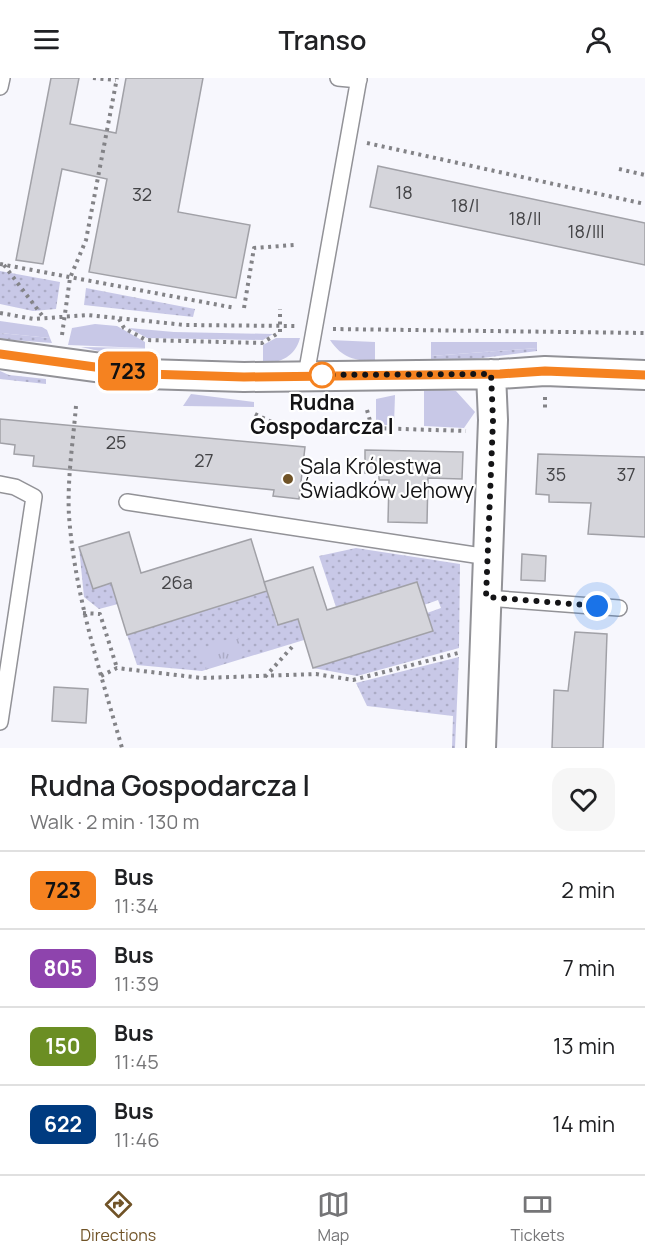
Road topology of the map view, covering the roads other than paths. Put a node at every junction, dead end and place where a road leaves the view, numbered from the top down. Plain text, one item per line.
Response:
1 (2, 78) edge
2 (338, 78) edge
3 (359, 79) edge
4 (0, 87) edge
5 (0, 354) edge
6 (491, 374) junction
7 (306, 375) junction
8 (645, 375) edge
9 (0, 484) edge
10 (127, 502) dead end
11 (488, 556) junction
12 (486, 597) junction
13 (619, 608) dead end
14 (0, 722) edge
15 (481, 748) edge

1 - 4 lane
2 - 3 lane
3 - 7 lane
5 - 7 street
6 - 7 street
6 - 8 street
6 - 11 street
9 - 14 lane
10 - 11 lane
11 - 12 street
12 - 13 lane
12 - 15 street

